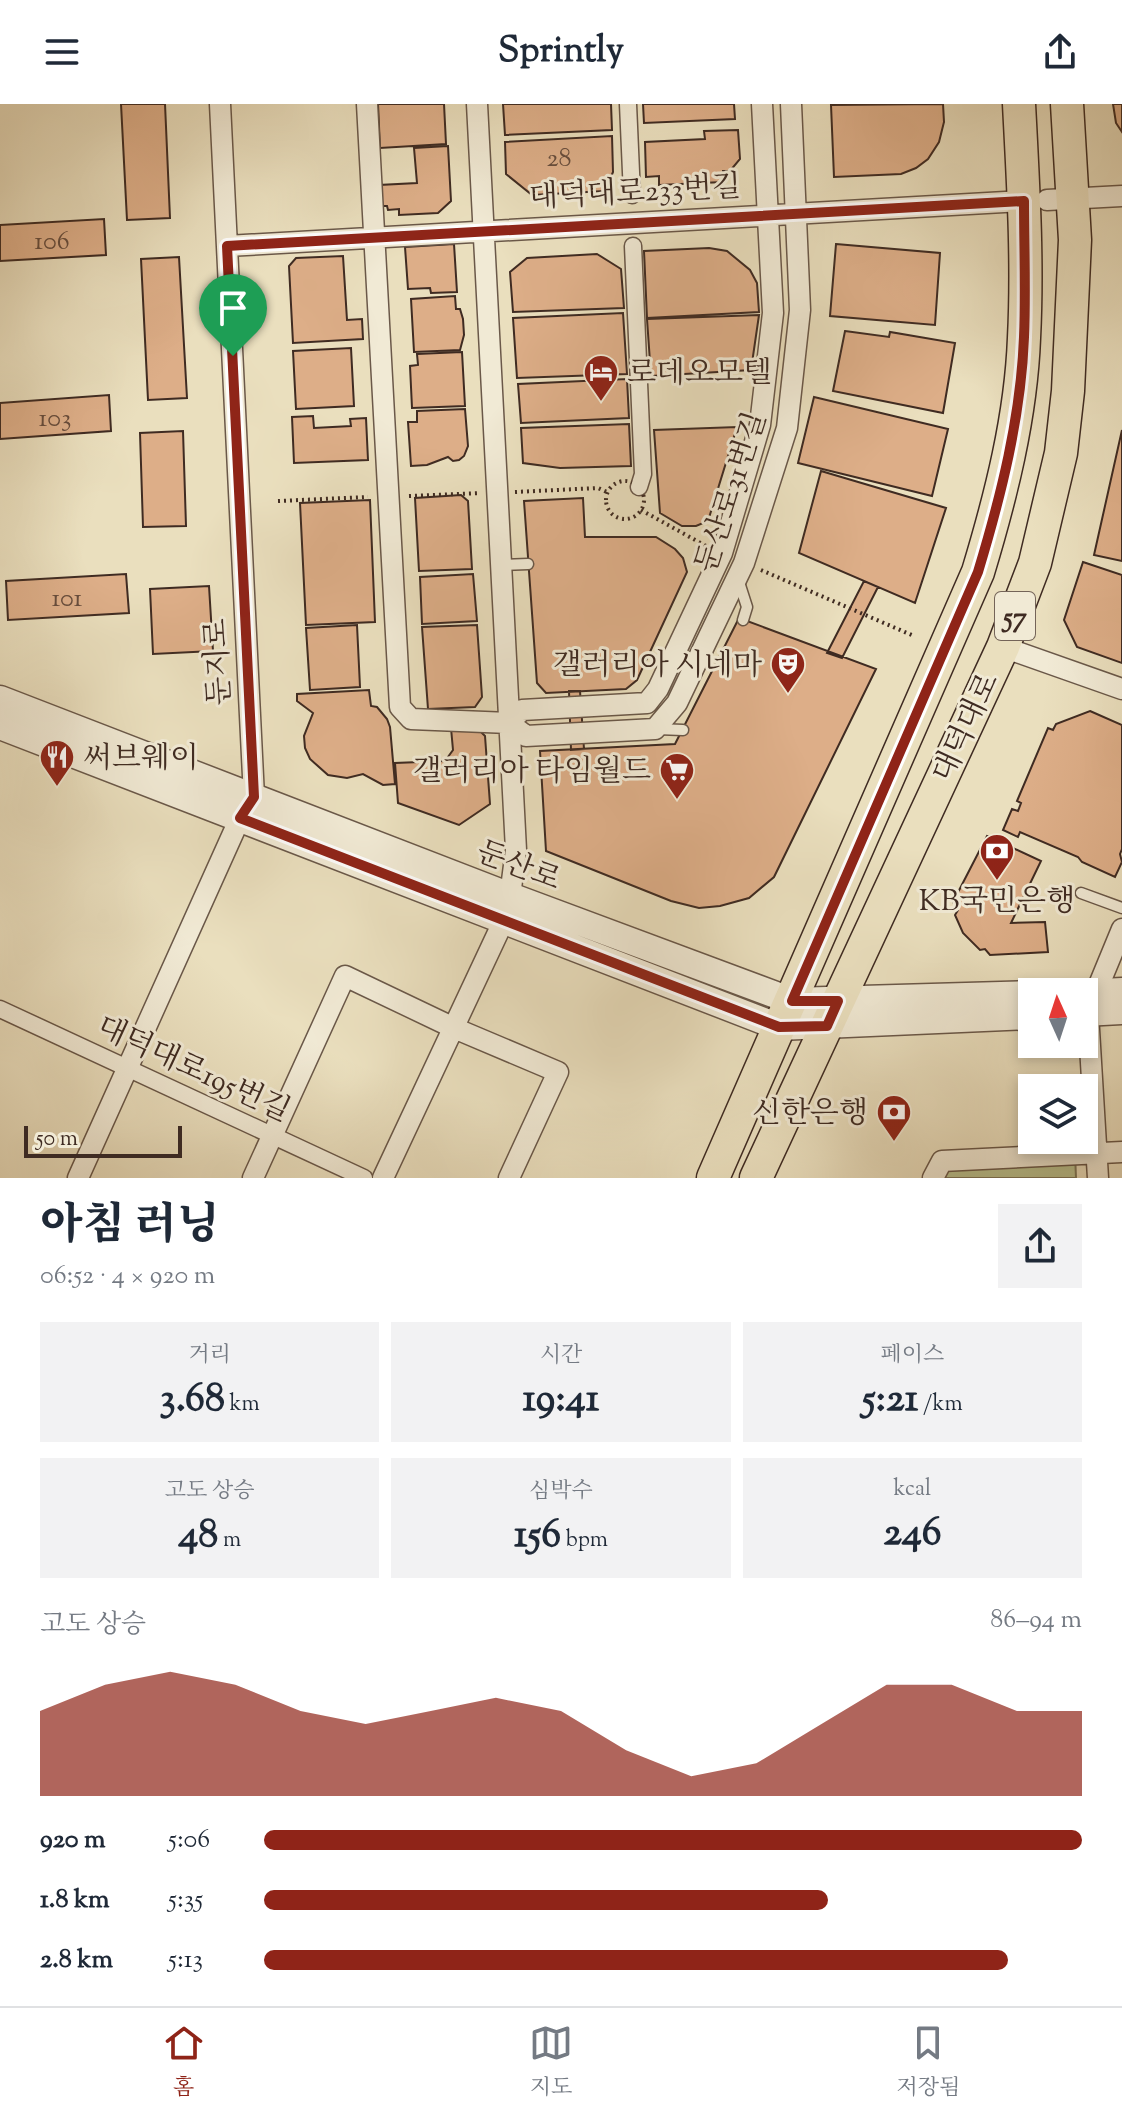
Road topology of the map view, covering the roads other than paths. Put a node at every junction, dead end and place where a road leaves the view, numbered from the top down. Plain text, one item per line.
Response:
1 (220, 104) edge
2 (367, 104) edge
3 (477, 104) edge
4 (628, 104) edge
5 (762, 104) edge
6 (791, 104) edge
7 (1019, 104) edge
8 (1067, 104) edge
9 (632, 195) dead end
10 (1122, 196) edge
11 (1047, 200) junction
12 (796, 214) junction
13 (769, 215) junction
14 (484, 231) junction
15 (375, 237) junction
16 (227, 246) junction
17 (633, 246) dead end
18 (639, 487) dead end
19 (528, 564) dead end
20 (502, 565) junction
21 (738, 577) junction
22 (743, 620) dead end
23 (1003, 647) junction
24 (1122, 689) edge
25 (0, 699) edge
26 (509, 723) junction
27 (0, 726) edge
28 (655, 729) junction
29 (683, 730) dead end
30 (247, 808) junction
31 (1081, 893) dead end
32 (507, 908) junction
33 (1122, 908) edge
34 (1122, 929) edge
35 (1098, 992) edge
36 (1018, 995) edge
37 (1098, 1001) edge
38 (0, 1009) edge
39 (1122, 1011) edge
40 (786, 1014) junction
41 (832, 1014) junction
42 (1018, 1016) edge
43 (454, 1028) junction
44 (129, 1069) junction
45 (272, 1135) junction
46 (1122, 1152) edge
47 (1098, 1153) edge
48 (1078, 1154) edge
49 (1097, 1154) edge
50 (78, 1178) edge
51 (253, 1178) edge
52 (364, 1178) edge
53 (383, 1178) edge
54 (509, 1178) edge
55 (713, 1178) edge
56 (756, 1178) edge
57 (933, 1178) edge
58 (1098, 1178) edge

1 - 16 street, 둔지로
2 - 15 street
3 - 14 street
4 - 9 street
5 - 13 street, 둔산로31번길
6 - 12 street, 둔산로31번길
7 - 11 main road, 대덕대로 / 57
8 - 11 main road, 대덕대로 / 57
10 - 11 street, 대덕대로233번길
11 - 12 street, 대덕대로233번길
11 - 23 main road, 대덕대로 / 57
11 - 40 main road, 대덕대로 / 57
12 - 13 street, 대덕대로233번길
12 - 21 street, 둔산로31번길
13 - 14 street, 대덕대로233번길
13 - 26 street, 둔산로31번길
14 - 15 street, 대덕대로233번길
14 - 20 street
15 - 16 street, 대덕대로233번길
15 - 26 street
16 - 30 street, 둔지로
17 - 18 street
19 - 20 lane
20 - 26 street
21 - 22 lane
21 - 28 street, 둔산로31번길
23 - 24 street
23 - 41 main road, 대덕대로 / 57
25 - 30 street, 둔산로
26 - 28 street
26 - 32 street
27 - 30 street, 둔산로
28 - 29 lane
30 - 32 street, 둔산로
30 - 44 street, 둔지로
31 - 33 lane
32 - 40 street, 둔산로
32 - 43 street, 둔산로
34 - 35 street
36 - 41 street, 둔산로
37 - 39 street
38 - 44 street, 대덕대로195번길
40 - 41 street, 둔산로
40 - 55 main road, 대덕대로 / 57
41 - 42 street, 둔산로
41 - 56 main road, 대덕대로 / 57
43 - 45 street
43 - 53 street, 둔산로
43 - 54 street
44 - 45 street, 대덕대로195번길
44 - 50 street, 둔지로
45 - 51 street
45 - 52 street, 대덕대로195번길
46 - 47 street
48 - 57 street
49 - 58 street

